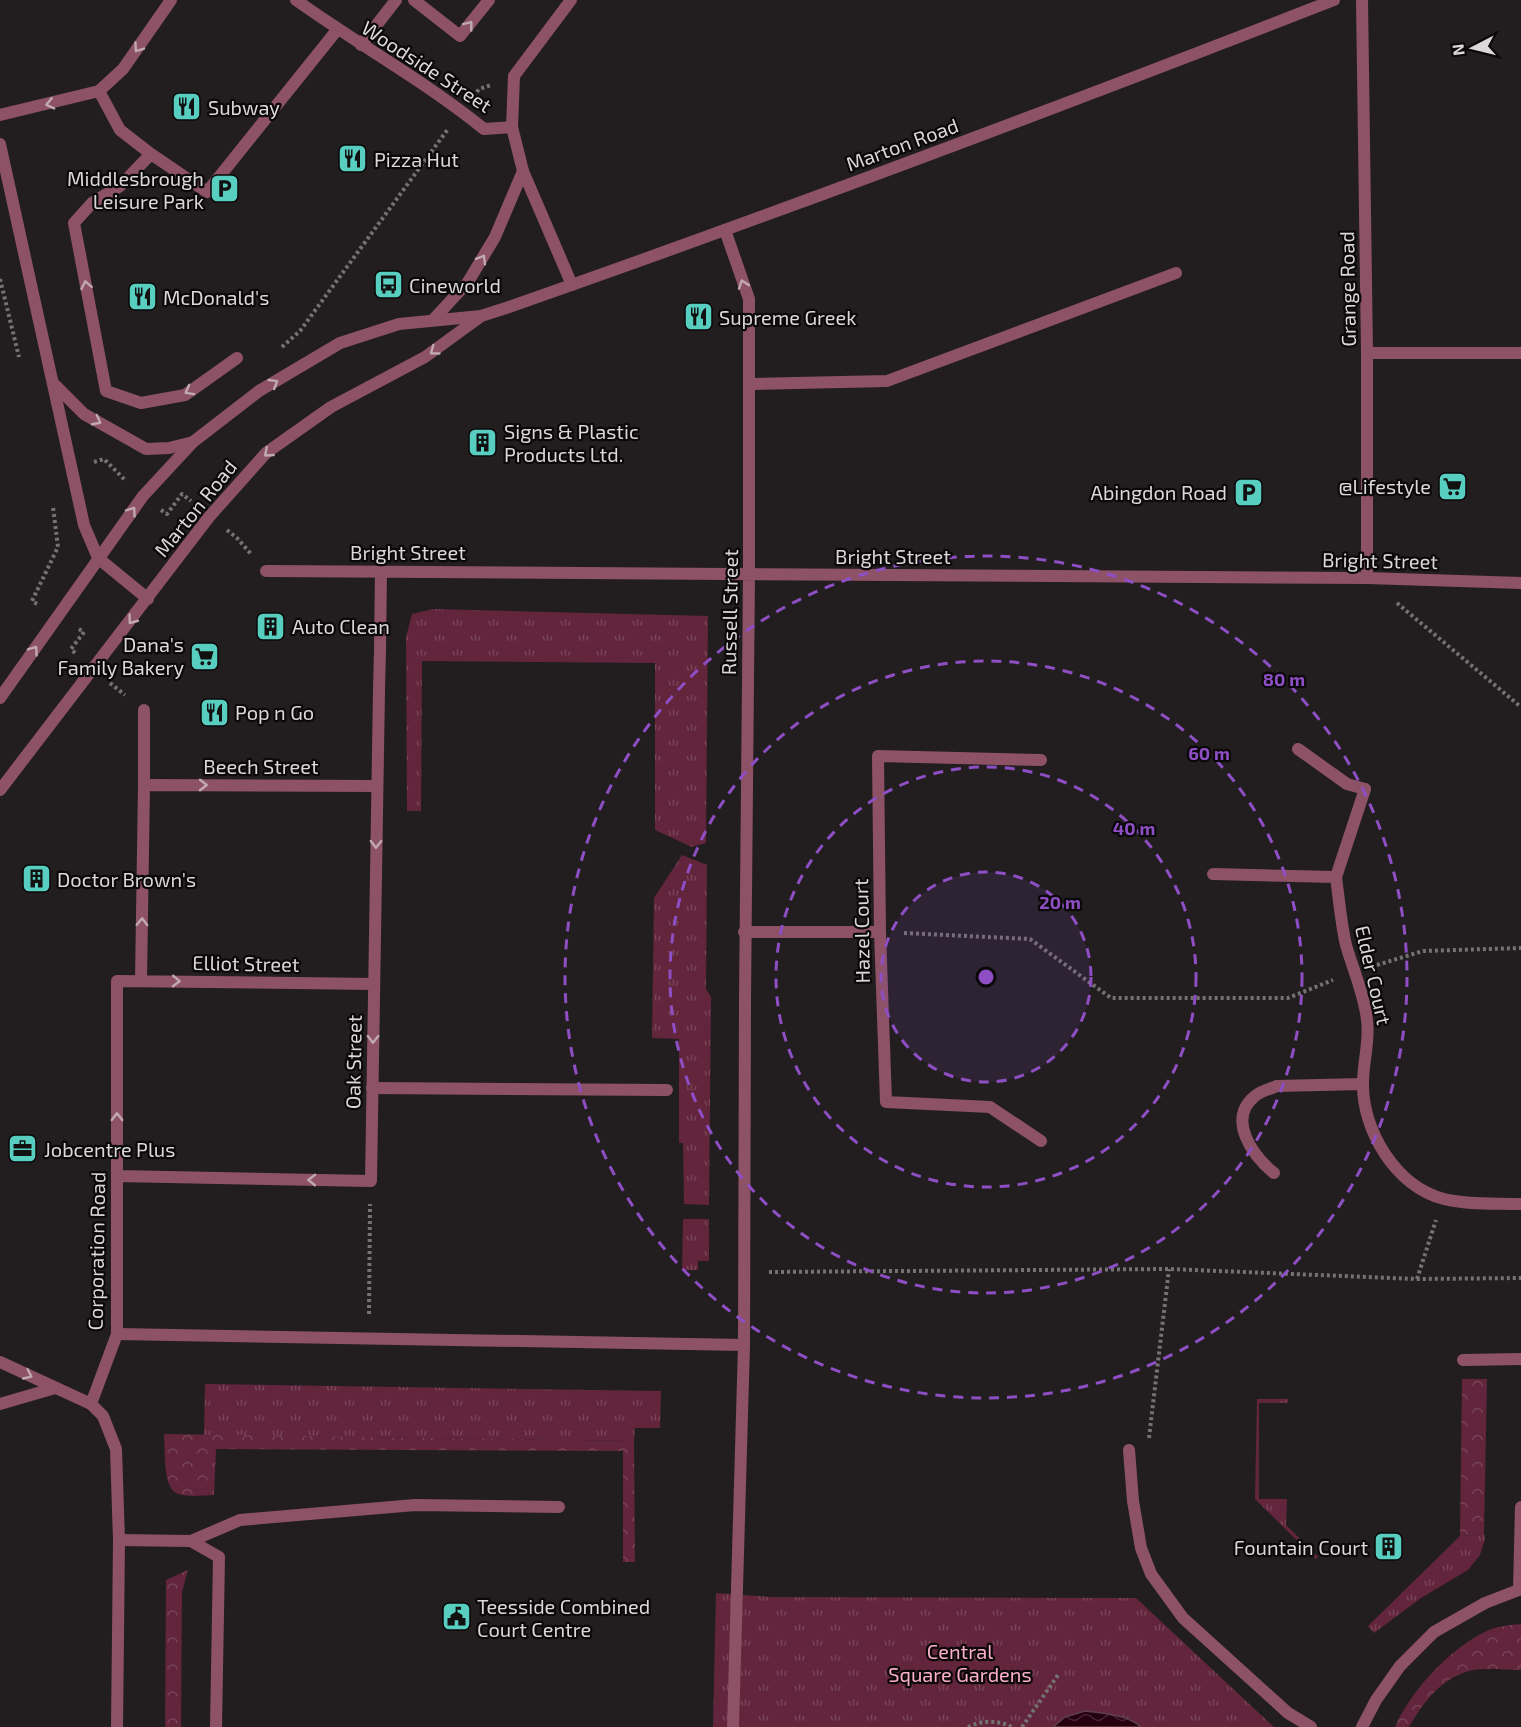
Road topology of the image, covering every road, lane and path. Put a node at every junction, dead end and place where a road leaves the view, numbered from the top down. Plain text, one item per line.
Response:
1 (171, 0) edge
2 (296, 0) edge
3 (396, 0) edge
4 (414, 0) edge
5 (489, 0) edge
6 (571, 0) edge
7 (1334, 0) edge
8 (1362, 0) edge
9 (337, 30) junction
10 (361, 45) junction
11 (514, 75) junction
12 (99, 91) junction
13 (462, 111) junction
14 (0, 115) edge
15 (512, 127) junction
16 (0, 144) edge
17 (151, 154) junction
18 (523, 171) junction
19 (725, 230) junction
20 (1176, 273) dead end
21 (572, 285) junction
22 (481, 316) junction
23 (432, 321) junction
24 (276, 352) dead end
25 (1367, 353) junction
26 (1521, 353) edge
27 (237, 358) dead end
28 (53, 383) junction
29 (750, 384) junction
30 (120, 433) junction
31 (193, 442) junction
32 (104, 459) dead end
33 (98, 558) junction
34 (266, 571) dead end
35 (381, 571) junction
36 (749, 574) junction
37 (1367, 578) junction
38 (1521, 583) edge
39 (147, 599) junction
40 (0, 698) edge
41 (1521, 707) edge
42 (144, 710) dead end
43 (1298, 749) dead end
44 (1041, 760) dead end
45 (144, 784) junction
46 (377, 786) junction
47 (0, 790) edge
48 (1213, 874) dead end
49 (1336, 877) junction
50 (744, 932) junction
51 (880, 932) junction
52 (1521, 948) edge
53 (1355, 972) junction
54 (141, 980) junction
55 (117, 981) joint
56 (374, 984) junction
57 (1362, 1084) junction
58 (372, 1088) junction
59 (668, 1090) dead end
60 (1041, 1141) dead end
61 (1274, 1173) dead end
62 (117, 1176) junction
63 (371, 1181) junction
64 (1443, 1199) junction
65 (1521, 1203) edge
66 (1169, 1269) junction
67 (743, 1271) junction
68 (1521, 1278) edge
69 (1417, 1279) junction
70 (117, 1334) junction
71 (369, 1339) junction
72 (744, 1346) junction
73 (1521, 1359) edge
74 (1463, 1360) dead end
75 (0, 1362) edge
76 (55, 1388) junction
77 (0, 1404) edge
78 (91, 1404) junction
79 (1148, 1447) dead end
80 (1130, 1450) dead end
81 (559, 1507) dead end
82 (1521, 1507) edge
83 (118, 1540) junction
84 (191, 1541) junction
85 (1520, 1589) edge
86 (1058, 1675) dead end
87 (117, 1727) edge
88 (216, 1727) edge
89 (734, 1727) edge
90 (968, 1727) edge
91 (1012, 1727) edge
92 (1022, 1727) edge
93 (1311, 1727) edge
94 (1362, 1727) edge

1 -> 12 street
2 - 9 street, Woodside Street
3 - 10 street
4 -> 5 street
6 - 11 street
7 - 19 street, Marton Road
8 - 25 street, Grange Road
9 - 10 street, Woodside Street
9 - 17 street
10 - 13 street, Woodside Street
11 - 13 path
11 - 15 street
12 -> 14 street
12 - 17 street
13 - 15 street, Woodside Street
13 - 24 path
15 - 18 street
16 - 28 street
27 -> 17 street
18 - 21 street
23 -> 18 street
19 - 21 street, Marton Road
29 -> 19 street, Russell Street
20 - 29 street
21 - 22 street, Marton Road
22 - 23 street, Marton Road
22 -> 39 street, Marton Road
31 -> 23 street, Marton Road
25 - 26 street
25 - 37 street, Grange Road
28 -> 30 street
28 - 33 street
29 - 36 street, Russell Street
30 - 31 street
30 - 32 path
33 -> 31 street, Marton Road
33 - 39 street
40 -> 33 street, Marton Road
34 - 35 street, Bright Street
35 - 36 street, Bright Street
35 - 46 street, Oak Street
36 - 37 street, Bright Street
36 - 50 street, Russell Street
37 - 38 street, Bright Street
37 - 41 path
39 -> 47 street, Marton Road
42 - 45 street
43 - 49 street
44 - 51 street, Hazel Court
45 -> 46 street, Beech Street
54 -> 45 street
46 -> 56 street, Oak Street
48 - 49 street
49 - 53 street, Elder Court
50 - 51 street
50 - 67 street, Russell Street
51 - 53 path
51 - 60 street, Hazel Court
52 - 53 path
53 - 57 street, Elder Court
54 - 55 street, Elliot Street
54 -> 56 street, Elliot Street
62 -> 55 street, Corporation Road
56 -> 58 street, Oak Street
57 - 61 street
57 - 64 street, Elder Court
58 - 59 street
58 - 63 street, Oak Street
63 -> 62 street
62 - 70 street, Corporation Road
63 - 71 path
64 - 65 street, Elder Court
64 - 69 path
66 - 67 path
66 - 69 path
66 - 79 path
67 - 72 street, Russell Street
68 - 69 path
70 - 71 street
70 - 78 street, Corporation Road
71 - 72 street
72 - 89 street, Russell Street
73 - 74 street
75 -> 76 street
76 - 77 street
76 - 78 street
78 - 83 street
80 - 93 street
81 - 84 street
82 - 85 street
83 - 84 street
83 - 87 street
84 - 88 street
85 - 94 street
86 - 92 path
90 - 91 path

